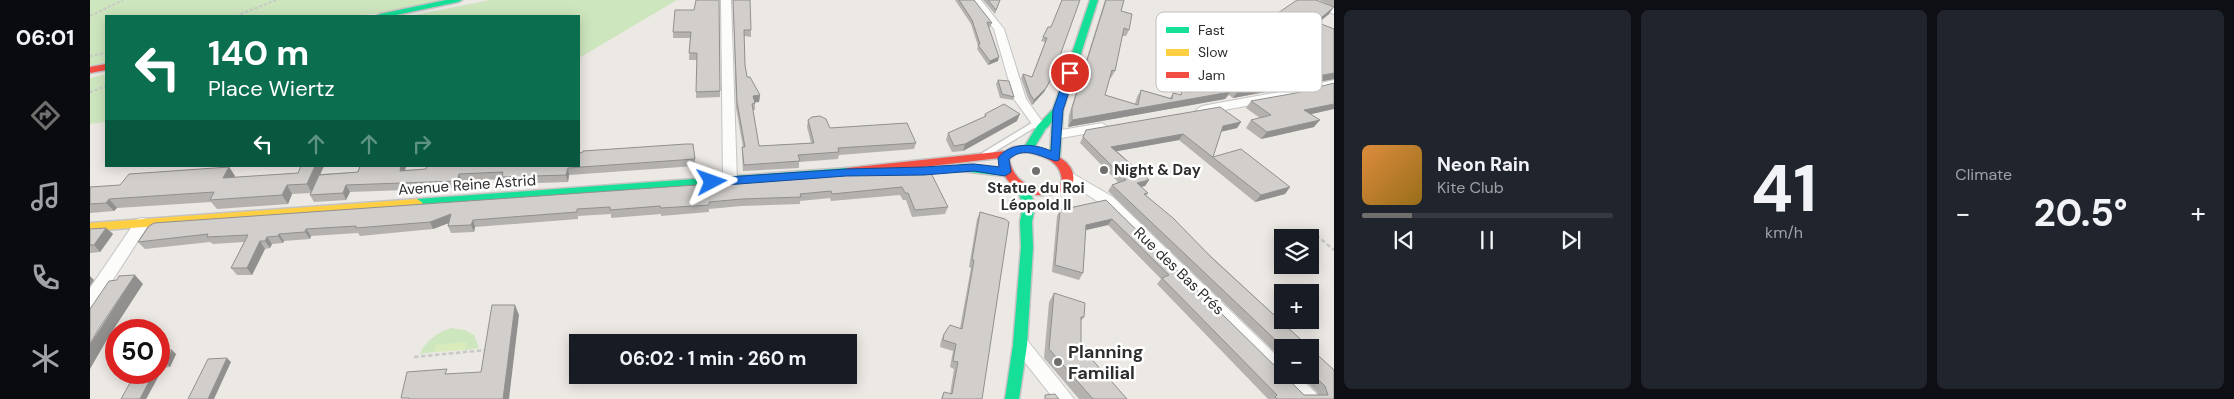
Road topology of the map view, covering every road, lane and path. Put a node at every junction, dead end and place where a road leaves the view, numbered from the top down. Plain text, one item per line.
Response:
1 (123, 0) edge
2 (276, 0) edge
3 (458, 0) edge
4 (726, 0) edge
5 (976, 0) edge
6 (1094, 0) edge
7 (1305, 0) edge
8 (1334, 11) edge
9 (238, 15) edge
10 (385, 15) edge
11 (90, 16) edge
12 (105, 52) edge
13 (90, 56) edge
14 (105, 67) edge
15 (90, 70) edge
16 (105, 86) edge
17 (90, 92) edge
18 (1298, 92) edge
19 (1058, 110) junction
20 (1188, 112) edge
21 (1039, 125) junction
22 (1110, 126) edge
23 (1056, 135) junction
24 (1028, 149) junction
25 (1007, 154) junction
26 (983, 157) junction
27 (1056, 158) junction
28 (846, 172) junction
29 (1005, 172) junction
30 (1070, 177) junction
31 (730, 181) junction
32 (1022, 186) junction
33 (1047, 200) junction
34 (142, 223) junction
35 (90, 227) edge
36 (1319, 238) edge
37 (1028, 247) junction
38 (1334, 250) edge
39 (90, 301) edge
40 (1020, 345) junction
41 (486, 350) edge
42 (414, 357) dead end
43 (1274, 364) edge
44 (1294, 384) edge
45 (1012, 399) edge
46 (1065, 399) edge
47 (1310, 399) edge

1 - 11 path
2 - 9 path
3 - 10 main road
4 - 31 street
5 - 21 street
6 - 19 main road
7 - 8 street
12 - 13 path
14 - 15 main road
16 - 17 path
18 - 20 street
19 - 21 main road
19 - 23 main road
21 - 24 main road
21 - 26 lane
22 - 23 street
23 - 27 main road
24 - 25 main road, Avenue Reine Astrid
24 - 27 main road
25 - 26 main road, Avenue Reine Astrid
25 - 29 main road
26 - 28 main road, Avenue Reine Astrid
27 - 30 main road
28 - 29 main road, Avenue Reine Astrid
28 - 31 main road, Avenue Reine Astrid
29 - 32 main road
30 - 33 main road
30 - 43 street, Rue des Bas Prés
31 - 34 main road, Avenue Reine Astrid
32 - 33 main road
32 - 37 main road
33 - 37 main road
34 - 35 main road, Avenue Reine Astrid
34 - 39 street
36 - 38 path
37 - 40 main road
40 - 45 main road
40 - 46 street
41 - 42 path
44 - 47 street

